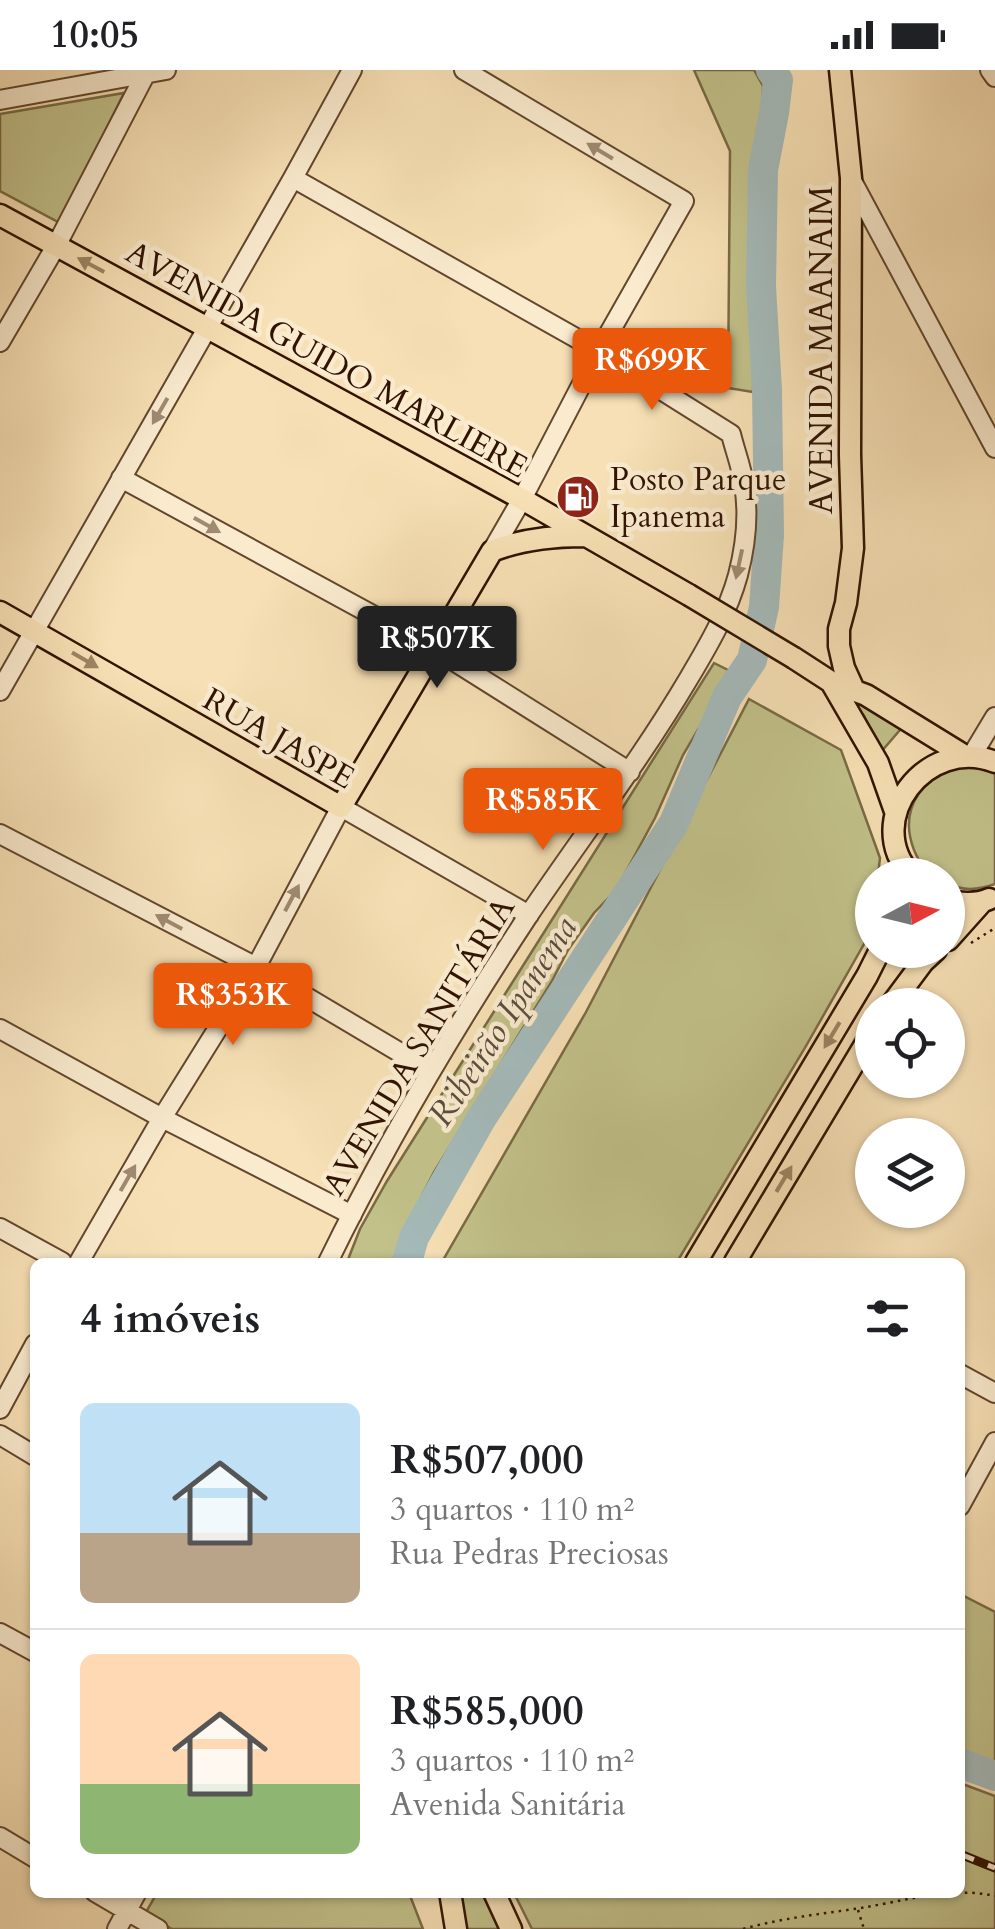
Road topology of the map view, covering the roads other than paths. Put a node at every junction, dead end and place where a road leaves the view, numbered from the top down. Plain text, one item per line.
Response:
1 (166, 70) edge
2 (352, 70) edge
3 (464, 70) edge
4 (840, 70) edge
5 (990, 70) edge
6 (145, 75) junction
7 (995, 77) edge
8 (0, 100) edge
9 (293, 178) junction
10 (850, 178) junction
11 (0, 215) edge
12 (56, 246) junction
13 (208, 326) junction
14 (0, 342) edge
15 (599, 351) junction
16 (995, 448) edge
17 (121, 478) junction
18 (522, 499) junction
19 (586, 536) junction
20 (492, 551) junction
21 (0, 612) edge
22 (839, 629) junction
23 (33, 630) junction
24 (433, 648) junction
25 (801, 662) junction
26 (831, 682) junction
27 (854, 690) junction
28 (0, 691) edge
29 (995, 717) edge
30 (968, 757) junction
31 (995, 762) edge
32 (630, 772) junction
33 (340, 807) junction
34 (896, 814) junction
35 (0, 834) edge
36 (894, 838) junction
37 (895, 858) edge
38 (901, 858) edge
39 (989, 900) edge
40 (529, 916) junction
41 (965, 923) edge
42 (256, 967) junction
43 (872, 968) edge
44 (0, 1029) edge
45 (855, 1061) edge
46 (431, 1070) junction
47 (162, 1118) junction
48 (352, 1214) junction
49 (0, 1228) edge
50 (55, 1258) edge
51 (81, 1258) edge
52 (330, 1258) edge
53 (698, 1258) edge
54 (736, 1258) edge
55 (30, 1353) edge
56 (965, 1377) edge
57 (995, 1393) edge
58 (0, 1410) edge
59 (0, 1435) edge
60 (995, 1442) edge
61 (30, 1453) edge
62 (965, 1497) edge
63 (0, 1633) edge
64 (30, 1649) edge
65 (0, 1837) edge
66 (30, 1855) edge
67 (105, 1898) edge
68 (134, 1898) edge
69 (448, 1898) edge
70 (497, 1898) edge
71 (127, 1911) junction
72 (117, 1929) edge
73 (158, 1929) edge
74 (455, 1929) edge
75 (512, 1929) edge

1 - 6 street
2 - 9 street
15 -> 3 street
4 - 10 main road, AVENIDA MAANAIM
5 - 7 street
6 - 8 street
6 - 12 street
9 - 13 street
9 - 15 street
10 - 16 street
10 - 22 main road, AVENIDA MAANAIM
11 - 12 main road, AVENIDA GUIDO MARLIERE
13 -> 12 main road, AVENIDA GUIDO MARLIERE
12 - 14 street
13 -> 17 street
13 - 18 main road, AVENIDA GUIDO MARLIERE
15 - 18 street
15 -> 32 street, AVENIDA SANITÁRIA
17 - 23 street
17 -> 24 street
18 - 19 main road, AVENIDA GUIDO MARLIERE
18 - 20 street
19 - 20 main road
19 - 25 main road, AVENIDA GUIDO MARLIERE, bridge
20 - 24 main road
21 - 23 main road, RUA JASPE
22 - 25 main road, AVENIDA MAANAIM
22 - 27 main road, AVENIDA MAANAIM
23 - 28 street
23 -> 33 main road, RUA JASPE
24 - 32 street
24 - 33 main road
25 - 26 main road, AVENIDA GUIDO MARLIERE
26 - 27 main road, AVENIDA GUIDO MARLIERE
26 - 34 main road, AVENIDA GUIDO MARLIERE
27 - 30 main road, AVENIDA GUIDO MARLIERE
29 - 30 street
30 - 31 main road, AVENIDA GUIDO MARLIERE
30 - 34 main road
32 - 40 street, AVENIDA SANITÁRIA
33 - 40 street, RUA JASPE
42 -> 33 street
34 - 36 main road
42 -> 35 street
36 - 37 main road
36 - 38 main road
39 - 41 main road
40 - 46 street, AVENIDA SANITÁRIA
42 - 46 street
42 - 47 street
43 -> 53 main road
44 - 47 street
54 -> 45 main road
46 - 48 street, AVENIDA SANITÁRIA
47 - 48 street
51 -> 47 street
48 - 52 street, AVENIDA SANITÁRIA
49 - 50 street
55 - 58 street
56 - 57 street
59 - 61 street
60 - 62 street
63 - 64 street
65 - 66 street
67 - 71 street
68 - 71 street
69 - 74 main road
70 - 75 main road
71 - 72 street
71 - 73 street

